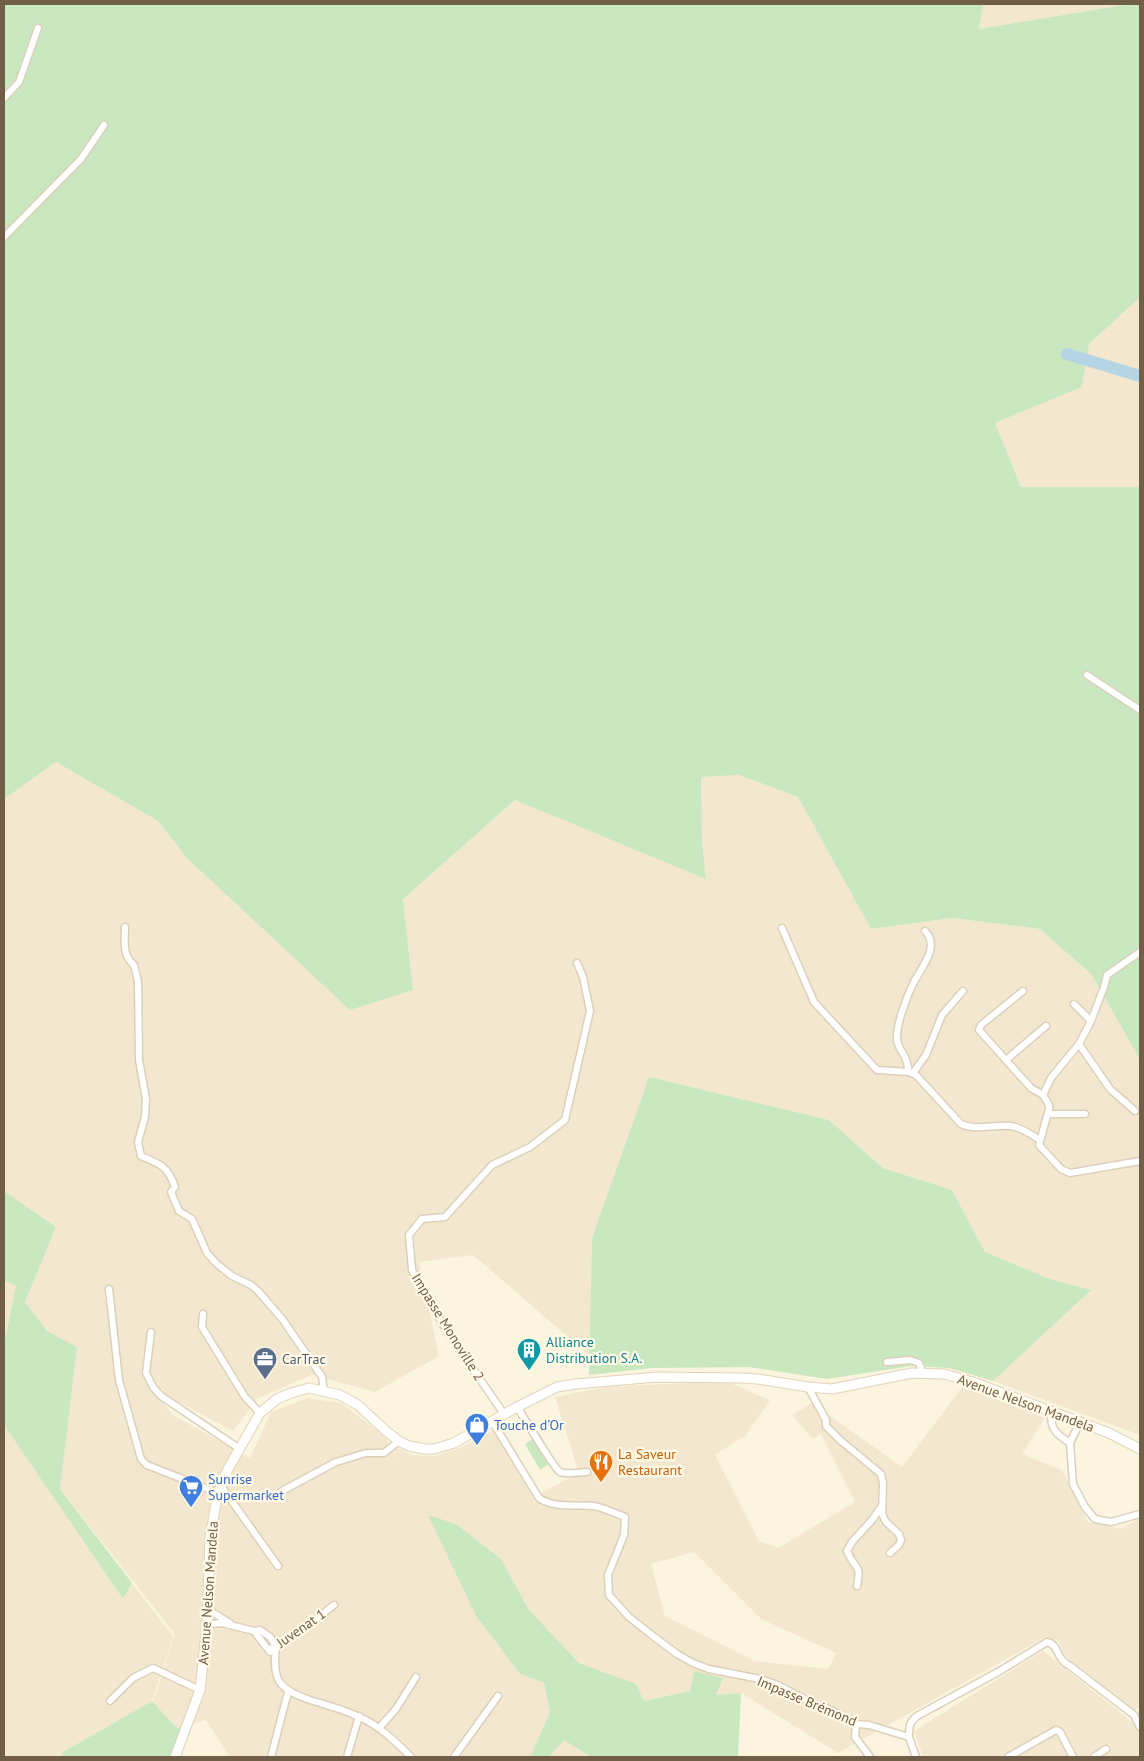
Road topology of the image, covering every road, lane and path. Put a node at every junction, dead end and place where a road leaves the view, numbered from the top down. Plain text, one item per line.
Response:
1 (38, 28) dead end
2 (4, 98) edge
3 (104, 125) dead end
4 (4, 237) edge
5 (1087, 676) dead end
6 (1140, 710) edge
7 (125, 927) dead end
8 (782, 928) dead end
9 (925, 931) dead end
10 (1140, 952) edge
11 (577, 964) dead end
12 (1023, 990) dead end
13 (963, 991) dead end
14 (1074, 1004) dead end
15 (1091, 1021) junction
16 (1046, 1026) dead end
17 (1079, 1044) junction
18 (1006, 1060) junction
19 (911, 1072) junction
20 (1043, 1095) junction
21 (1135, 1111) dead end
22 (1048, 1114) junction
23 (1085, 1114) dead end
24 (1040, 1140) junction
25 (1140, 1161) edge
26 (109, 1289) dead end
27 (203, 1314) dead end
28 (151, 1332) dead end
29 (887, 1362) dead end
30 (923, 1374) junction
31 (808, 1387) junction
32 (324, 1391) junction
33 (517, 1407) junction
34 (1050, 1412) junction
35 (260, 1413) junction
36 (504, 1414) junction
37 (492, 1421) junction
38 (1080, 1422) junction
39 (400, 1441) junction
40 (1070, 1443) junction
41 (240, 1449) junction
42 (1140, 1449) edge
43 (587, 1472) dead end
44 (220, 1490) junction
45 (282, 1491) dead end
46 (881, 1506) junction
47 (1140, 1514) edge
48 (890, 1553) dead end
49 (278, 1566) dead end
50 (857, 1586) dead end
51 (334, 1605) dead end
52 (207, 1609) junction
53 (207, 1624) junction
54 (233, 1625) junction
55 (254, 1631) junction
56 (276, 1646) junction
57 (269, 1650) junction
58 (275, 1659) junction
59 (416, 1677) dead end
60 (200, 1690) junction
61 (288, 1692) junction
62 (498, 1696) dead end
63 (110, 1701) dead end
64 (358, 1716) junction
65 (856, 1724) junction
66 (1140, 1727) edge
67 (379, 1728) junction
68 (909, 1737) junction
69 (1106, 1749) dead end
70 (175, 1757) edge
71 (271, 1757) edge
72 (347, 1757) edge
73 (411, 1757) edge
74 (454, 1757) edge
75 (870, 1757) edge
76 (916, 1757) edge
77 (1008, 1757) edge
78 (1073, 1757) edge
79 (1094, 1757) edge

1 - 2 street
3 - 4 street
5 - 6 street
7 - 32 street
8 - 19 street
9 - 19 street
10 - 15 street
11 - 36 street, Impasse Monoville 2
12 - 18 street
13 - 19 street
14 - 15 street
15 - 17 street
16 - 18 street
17 - 20 street
17 - 21 street
18 - 20 street
19 - 24 street
20 - 22 street
22 - 23 street
22 - 24 street
24 - 25 street
26 - 44 street
27 - 35 street
28 - 41 street
29 - 30 street
30 - 31 street, Avenue Nelson Mandela
30 - 34 street, Avenue Nelson Mandela
31 - 33 street, Avenue Nelson Mandela
31 - 46 street
32 - 35 street, Avenue Nelson Mandela
32 - 39 street, Avenue Nelson Mandela
33 - 36 street, Avenue Nelson Mandela
33 - 43 street
34 - 38 street, Avenue Nelson Mandela
34 - 40 street
35 - 41 street, Avenue Nelson Mandela
36 - 37 street, Avenue Nelson Mandela
37 - 39 street, Avenue Nelson Mandela
37 - 65 street, Impasse Brémond
38 - 40 street
38 - 42 street, Avenue Nelson Mandela
39 - 45 street
40 - 47 street
41 - 44 street, Avenue Nelson Mandela
44 - 49 street
44 - 52 street, Avenue Nelson Mandela
46 - 48 street
46 - 50 street
51 - 56 street, Juvenat 1
52 - 53 street, Avenue Nelson Mandela
52 - 54 street
53 - 54 street
53 - 60 street, Avenue Nelson Mandela
54 - 55 street
55 - 56 street
55 - 57 street
56 - 57 street, Juvenat 1
56 - 58 street
57 - 58 street
58 - 61 street
59 - 67 street
60 - 63 street
60 - 70 street, Avenue Nelson Mandela
61 - 64 street
61 - 71 street
62 - 74 street
64 - 67 street
64 - 72 street
65 - 68 street, Impasse Brémond
65 - 75 street
66 - 68 street
67 - 73 street
68 - 76 street
69 - 79 street
77 - 78 street

